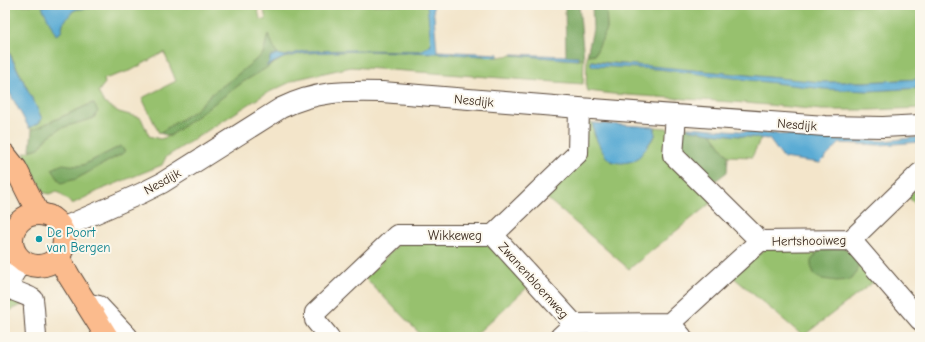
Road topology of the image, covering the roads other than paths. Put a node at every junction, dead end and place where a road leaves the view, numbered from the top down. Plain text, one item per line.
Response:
1 (579, 108) junction
2 (676, 115) junction
3 (920, 125) edge
4 (5, 155) edge
5 (5, 165) edge
6 (920, 173) edge
7 (31, 215) junction
8 (62, 228) junction
9 (493, 235) junction
10 (851, 240) junction
11 (760, 241) junction
12 (53, 260) junction
13 (22, 261) junction
14 (85, 303) junction
15 (920, 320) edge
16 (567, 330) edge
17 (676, 330) edge
18 (36, 337) edge
19 (93, 337) edge
20 (107, 337) edge
21 (128, 337) edge
22 (329, 337) edge

1 - 2 street, Nesdijk
1 - 8 street, Nesdijk
1 - 9 street, Wikkeweg
2 - 3 street, Nesdijk
2 - 11 street, Hertshooiweg
4 - 7 main road
5 - 7 main road
6 - 10 street, Hertshooiweg
7 - 8 main road
7 - 13 main road
8 - 12 main road
9 - 16 street, Zwanenbloemweg
9 - 22 street, Wikkeweg
10 - 11 street, Hertshooiweg
10 - 15 street
11 - 17 street, Zwanenbloemweg
12 - 13 main road
12 - 14 main road
12 - 19 main road
13 - 18 street
14 - 20 main road
14 - 21 street
16 - 17 street, Zwanenbloemweg

